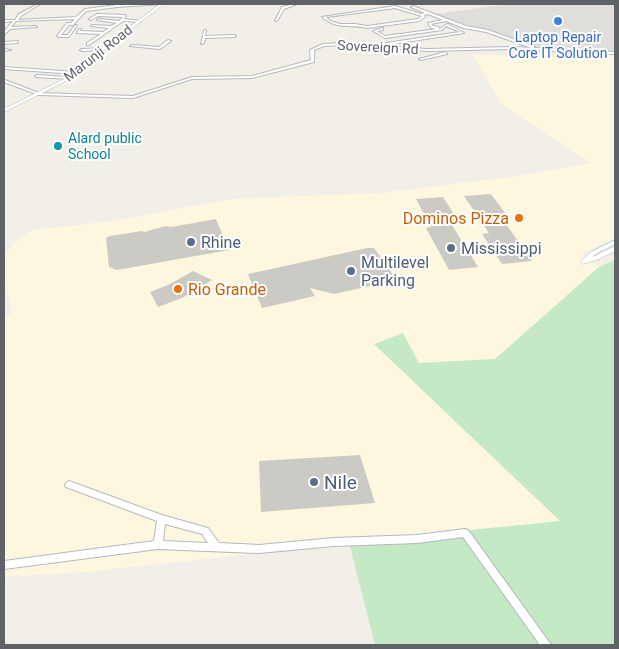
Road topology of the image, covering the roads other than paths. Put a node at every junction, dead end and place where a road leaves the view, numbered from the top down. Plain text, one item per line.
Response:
1 (39, 4) edge
2 (162, 4) edge
3 (296, 4) edge
4 (400, 4) edge
5 (431, 14) junction
6 (422, 15) junction
7 (54, 18) junction
8 (77, 18) junction
9 (90, 19) dead end
10 (4, 20) edge
11 (15, 20) junction
12 (98, 20) dead end
13 (276, 20) dead end
14 (447, 20) junction
15 (121, 21) junction
16 (140, 21) junction
17 (30, 22) dead end
18 (452, 22) junction
19 (410, 25) dead end
20 (76, 26) dead end
21 (92, 26) dead end
22 (446, 26) junction
23 (36, 27) dead end
24 (111, 27) junction
25 (10, 28) junction
26 (80, 30) dead end
27 (205, 31) dead end
28 (104, 33) junction
29 (4, 34) edge
30 (204, 36) junction
31 (234, 36) dead end
32 (169, 41) dead end
33 (17, 42) dead end
34 (4, 43) edge
35 (202, 43) dead end
36 (88, 44) dead end
37 (385, 44) dead end
38 (132, 46) dead end
39 (102, 49) junction
40 (536, 49) junction
41 (4, 50) edge
42 (9, 50) dead end
43 (82, 50) dead end
44 (462, 50) junction
45 (615, 53) edge
46 (421, 59) dead end
47 (4, 68) edge
48 (76, 73) junction
49 (37, 76) dead end
50 (69, 78) junction
51 (4, 81) edge
52 (39, 94) junction
53 (4, 111) edge
54 (615, 244) edge
55 (585, 261) dead end
56 (69, 485) dead end
57 (162, 519) junction
58 (158, 545) junction
59 (216, 548) junction
60 (4, 565) edge
61 (546, 645) edge

1 - 11 street
2 - 8 street
2 - 16 street, Marunji Road
3 - 13 street
4 - 5 street
5 - 6 street
5 - 14 street
6 - 6 street
7 - 8 street
7 - 11 street
7 - 17 street
8 - 20 street
9 - 15 street
10 - 11 street
11 - 25 street
12 - 15 street
14 - 18 street
14 - 22 street
15 - 16 street
15 - 24 street
16 - 39 street, Marunji Road
18 - 22 street
18 - 40 street
19 - 22 street
21 - 24 street
22 - 37 street
23 - 25 street
24 - 28 street
25 - 29 street
26 - 28 street
27 - 30 street
28 - 36 street
30 - 31 street
30 - 35 street
32 - 38 street
33 - 34 street
39 - 43 street
39 - 48 street, Marunji Road
40 - 44 street, Sovereign Rd
40 - 45 street, Sovereign Rd
41 - 42 street
44 - 46 street
44 - 52 street, Sovereign Rd
47 - 48 street
48 - 50 street, Marunji Road
49 - 50 street
50 - 52 street, Marunji Road
51 - 52 street
52 - 53 street, Marunji Road
54 - 55 street
56 - 57 street
57 - 58 street
57 - 59 street
58 - 59 street
58 - 60 street
59 - 61 street

